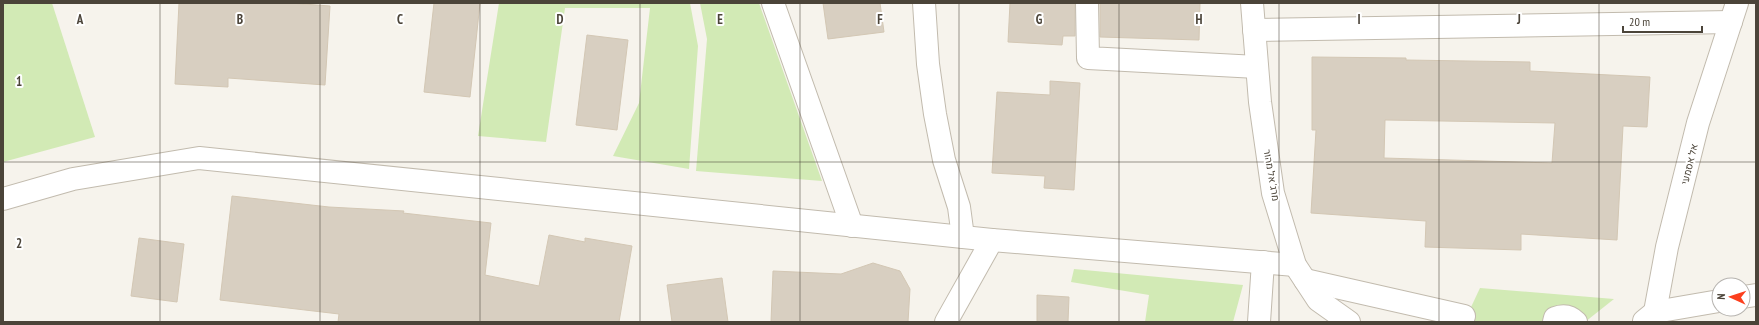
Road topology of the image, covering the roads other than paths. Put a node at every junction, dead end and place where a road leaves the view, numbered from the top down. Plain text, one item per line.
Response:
1 (773, 3) edge
2 (924, 3) edge
3 (1087, 3) edge
4 (1252, 3) edge
5 (1734, 13) edge
6 (1254, 30) junction
7 (1257, 67) junction
8 (3, 199) edge
9 (852, 226) junction
10 (963, 237) junction
11 (992, 240) junction
12 (1263, 262) junction
13 (1300, 272) junction
14 (1711, 303) edge
15 (1653, 320) edge
16 (946, 322) edge
17 (1259, 322) edge
18 (1349, 322) edge
19 (1460, 322) edge
20 (1554, 322) edge
21 (1576, 322) edge

1 - 9 street
2 - 10 street
3 - 7 street
4 - 6 street, מרג' אל מהור
5 - 6 street
5 - 15 street, אל אסמעי
6 - 7 street, מרג' אל מהור
7 - 13 street, מרג' אל מהור
8 - 9 street
9 - 10 street
10 - 11 street
11 - 12 street
11 - 16 street
12 - 13 street
12 - 17 street
13 - 18 street, מרג' אל מהור
13 - 19 street
14 - 15 street
20 - 21 street

